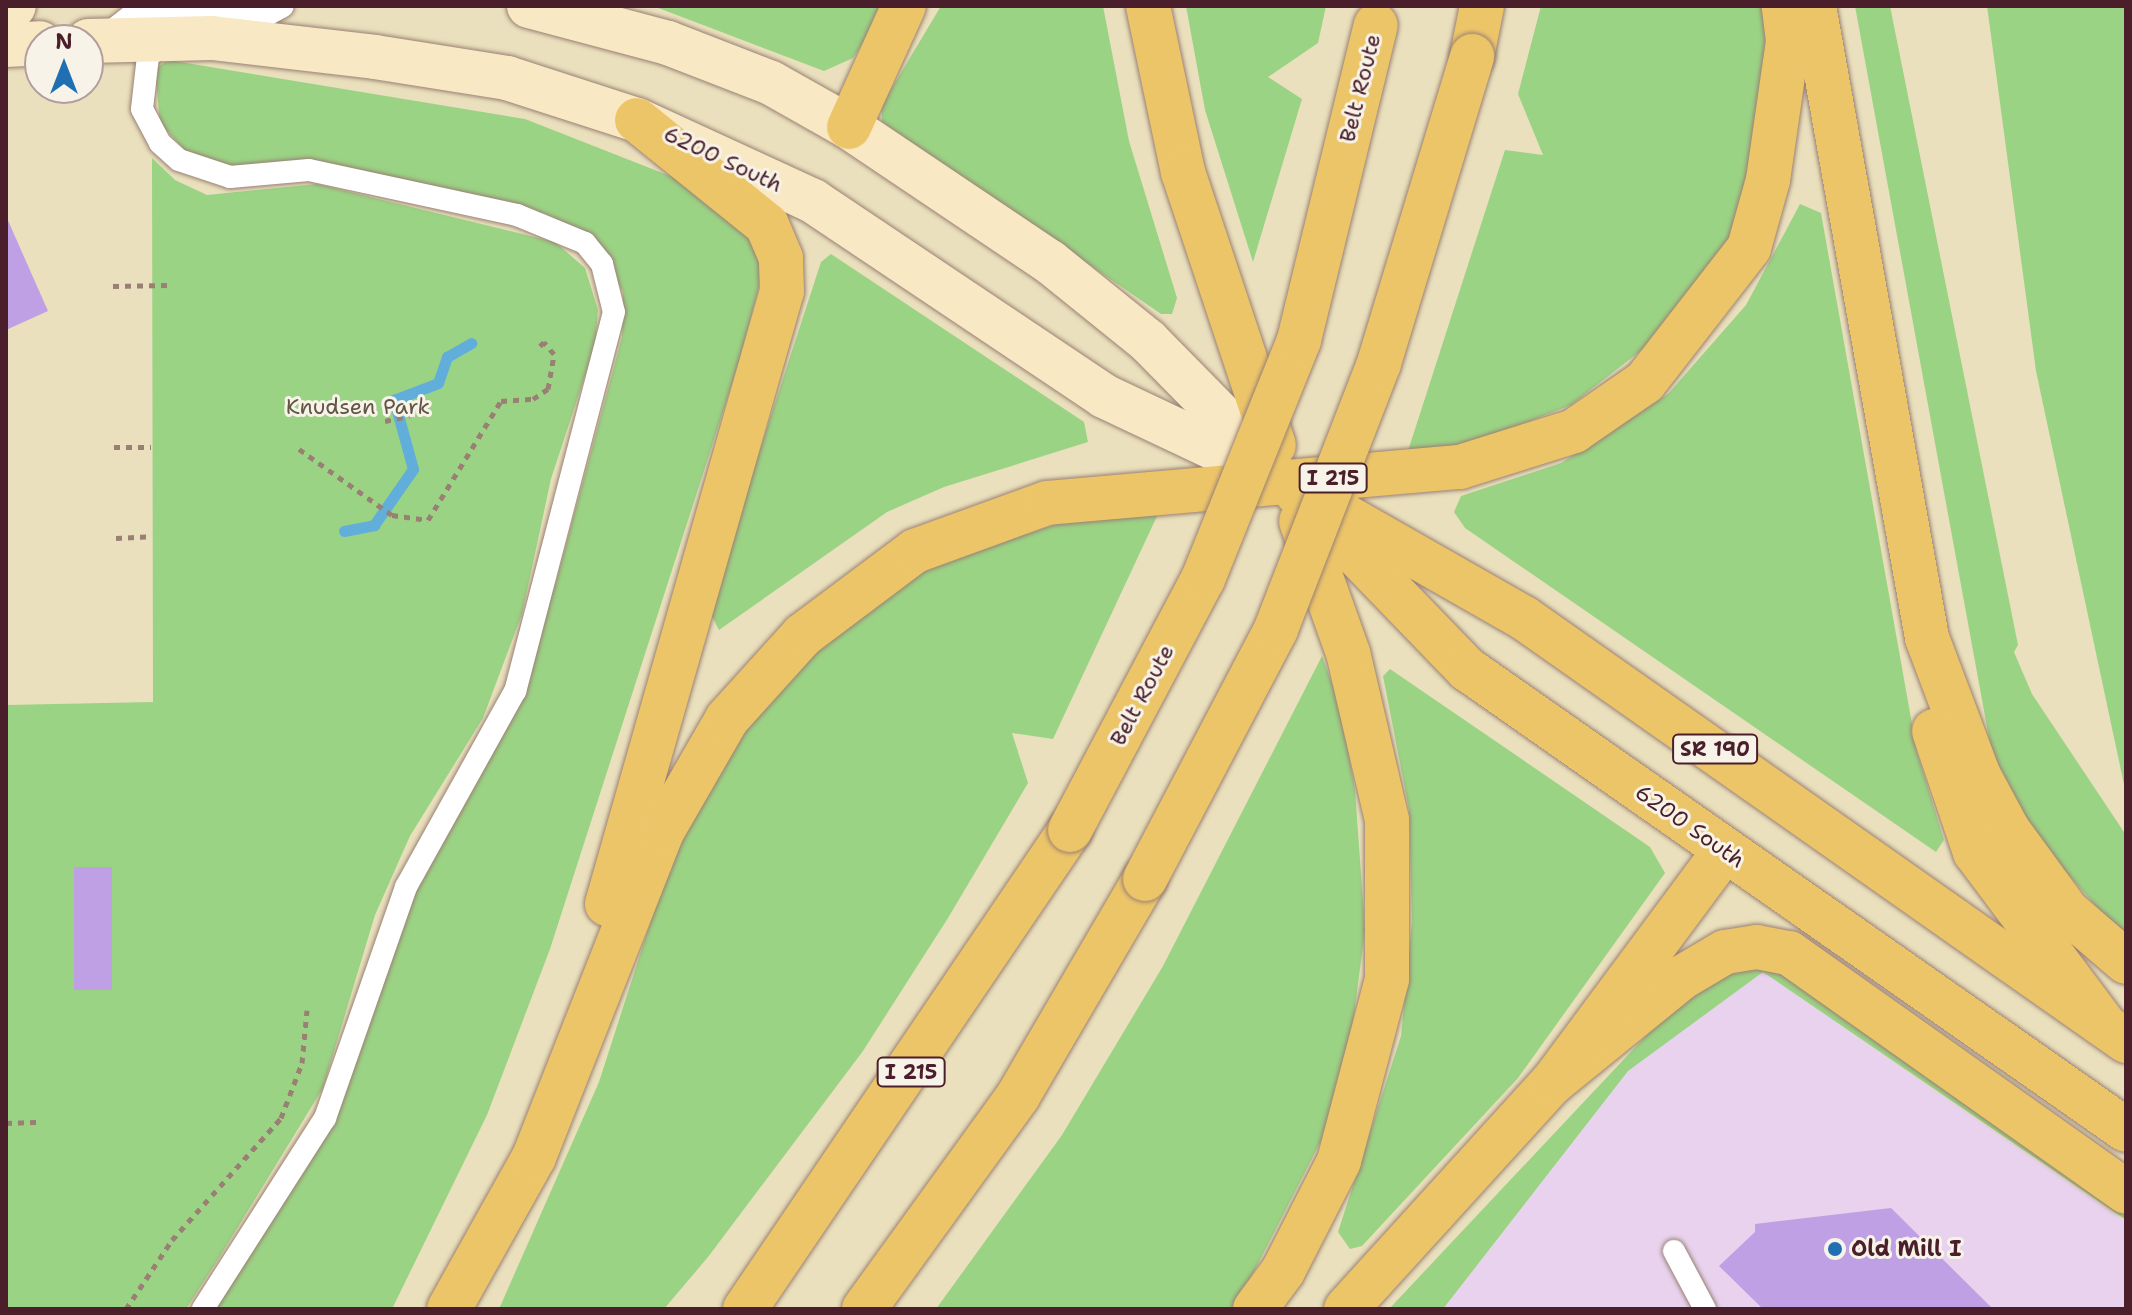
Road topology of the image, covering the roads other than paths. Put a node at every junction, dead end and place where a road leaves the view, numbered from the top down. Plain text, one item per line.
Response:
1 (14, 6) edge
2 (283, 6) edge
3 (529, 6) edge
4 (904, 6) edge
5 (1148, 6) edge
6 (1482, 6) edge
7 (1784, 6) edge
8 (1814, 6) edge
9 (6, 8) edge
10 (1377, 15) edge
11 (104, 34) edge
12 (178, 38) junction
13 (104, 41) edge
14 (637, 120) junction
15 (849, 127) junction
16 (1287, 483) junction
17 (1927, 638) junction
18 (1724, 851) junction
19 (2126, 962) edge
20 (2115, 1033) edge
21 (1552, 1083) junction
22 (2126, 1130) edge
23 (534, 1157) junction
24 (2126, 1192) edge
25 (1674, 1251) dead end
26 (203, 1309) edge
27 (449, 1309) edge
28 (745, 1309) edge
29 (864, 1309) edge
30 (1255, 1309) edge
31 (1346, 1309) edge
32 (1705, 1309) edge

1 - 9 main road
2 - 11 lane
3 - 15 main road, 6200 South
4 - 15 main road
5 - 16 main road
6 - 29 main road, I 215, bridge
7 - 16 main road
8 - 17 main road
10 - 28 main road, Belt Route / I 215, bridge
12 - 13 main road, 6200 South
12 - 14 main road, 6200 South
12 - 26 lane
14 - 16 main road, 6200 South / SR 190
14 - 23 main road
15 - 16 main road, 6200 South / SR 190
16 - 18 main road, 6200 South / SR 190
16 - 20 main road, 6200 South / SR 190
16 - 23 main road
16 - 30 main road
17 - 19 main road
17 - 20 main road
18 - 21 main road
18 - 22 main road, 6200 South / SR 190
21 - 24 main road
21 - 31 main road
23 - 27 main road
25 - 32 lane

